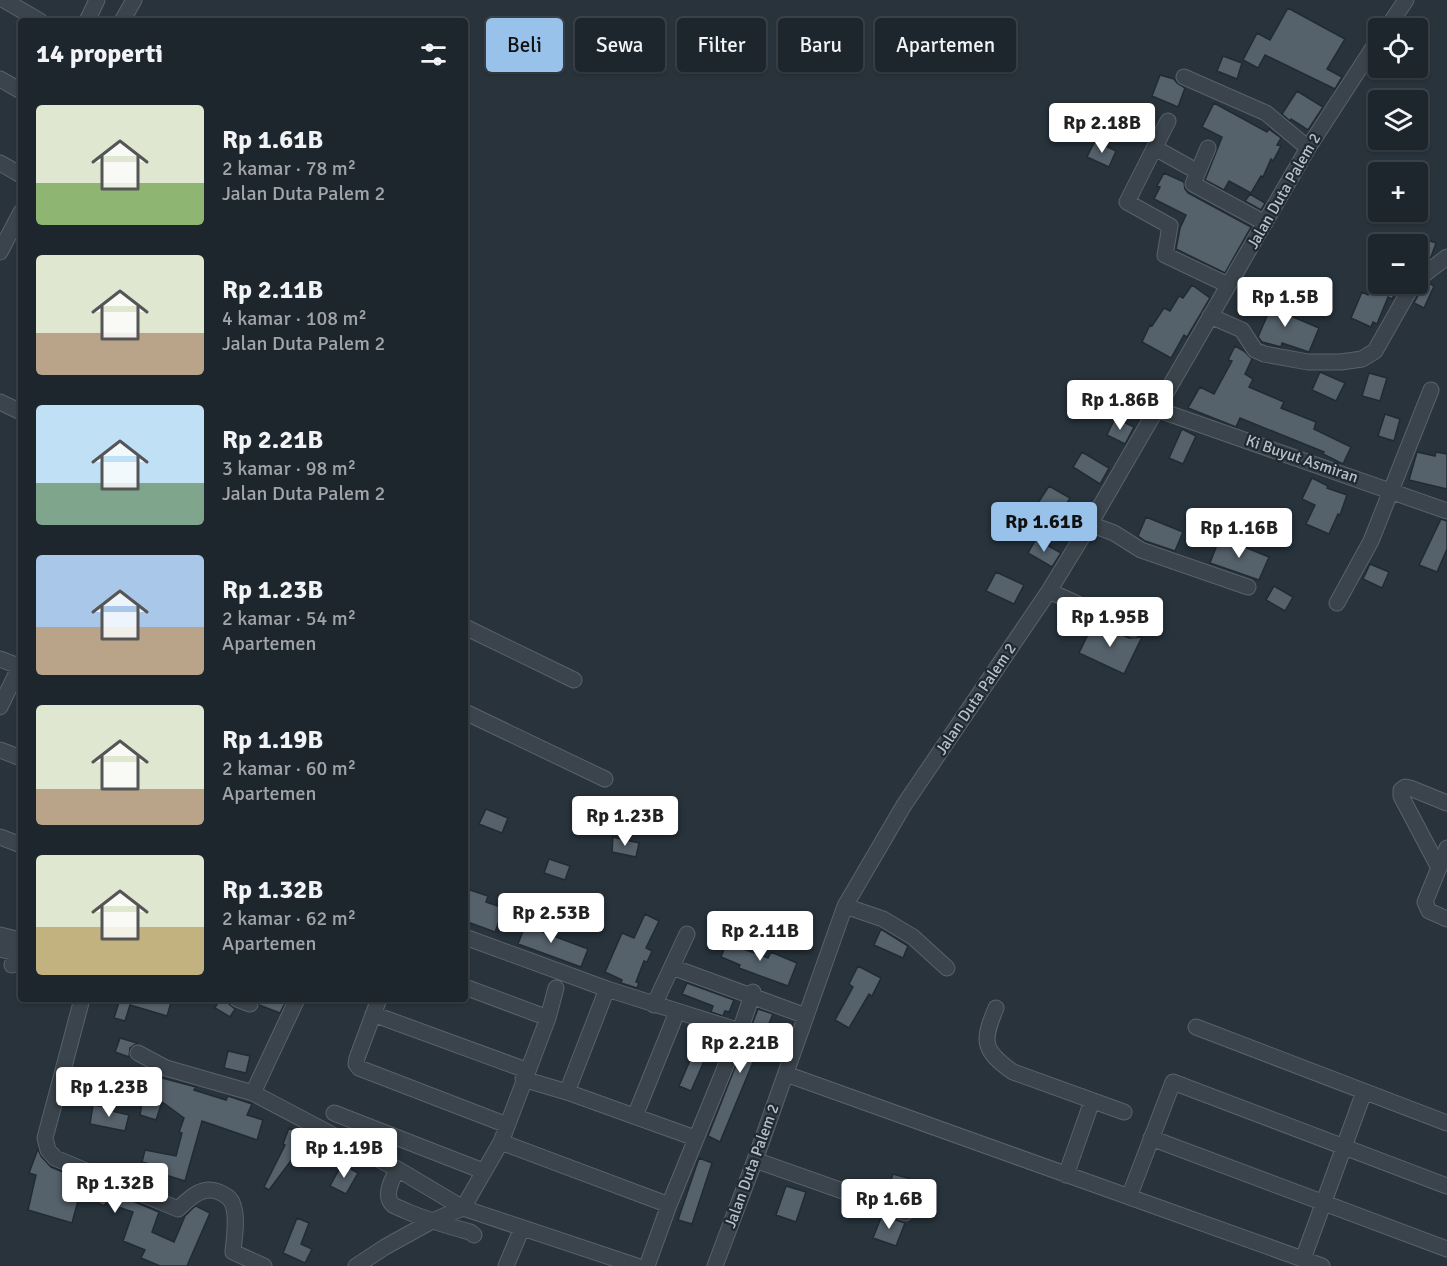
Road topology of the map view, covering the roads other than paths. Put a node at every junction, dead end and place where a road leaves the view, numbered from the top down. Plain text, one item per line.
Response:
1 (3, 0) edge
2 (97, 0) edge
3 (134, 0) edge
4 (1400, 2) edge
5 (35, 18) edge
6 (88, 18) edge
7 (124, 18) edge
8 (1392, 18) edge
9 (1368, 55) edge
10 (1184, 77) dead end
11 (0, 79) edge
12 (18, 89) edge
13 (1168, 121) dead end
14 (1155, 148) junction
15 (1208, 148) dead end
16 (1308, 148) junction
17 (0, 163) edge
18 (1189, 167) dead end
19 (18, 173) edge
20 (18, 217) edge
21 (1265, 223) junction
22 (2, 242) edge
23 (1447, 257) edge
24 (1428, 271) edge
25 (1228, 285) junction
26 (1407, 294) edge
27 (1210, 316) junction
28 (1431, 390) dead end
29 (0, 402) edge
30 (1156, 409) junction
31 (18, 411) edge
32 (1392, 490) junction
33 (1447, 511) edge
34 (1090, 524) junction
35 (1248, 587) dead end
36 (1049, 591) junction
37 (1337, 603) dead end
38 (468, 628) edge
39 (1133, 629) dead end
40 (0, 659) edge
41 (18, 665) edge
42 (18, 672) edge
43 (574, 680) dead end
44 (0, 707) edge
45 (468, 712) edge
46 (0, 750) edge
47 (18, 757) edge
48 (605, 779) dead end
49 (1447, 803) edge
50 (0, 837) edge
51 (18, 844) edge
52 (1447, 848) edge
53 (1438, 868) junction
54 (845, 906) junction
55 (1447, 920) edge
56 (687, 934) dead end
57 (0, 935) edge
58 (468, 938) edge
59 (0, 949) edge
60 (17, 949) edge
61 (672, 967) junction
62 (947, 968) dead end
63 (468, 988) edge
64 (556, 988) dead end
65 (607, 989) junction
66 (752, 994) junction
67 (81, 1002) edge
68 (296, 1002) edge
69 (378, 1002) edge
70 (654, 1005) junction
71 (996, 1008) dead end
72 (677, 1012) junction
73 (373, 1014) junction
74 (806, 1016) junction
75 (548, 1018) junction
76 (1196, 1027) dead end
77 (740, 1031) junction
78 (138, 1053) dead end
79 (525, 1074) junction
80 (786, 1074) junction
81 (567, 1092) junction
82 (1364, 1092) junction
83 (253, 1093) junction
84 (1092, 1101) junction
85 (1124, 1112) dead end
86 (334, 1113) dead end
87 (635, 1116) junction
88 (1447, 1123) edge
89 (507, 1125) junction
90 (695, 1138) junction
91 (1151, 1138) junction
92 (501, 1142) junction
93 (1344, 1147) junction
94 (755, 1160) junction
95 (399, 1170) junction
96 (483, 1171) junction
97 (1066, 1174) junction
98 (1447, 1186) edge
99 (1129, 1197) junction
100 (1323, 1203) junction
101 (669, 1204) junction
102 (463, 1208) junction
103 (906, 1213) dead end
104 (432, 1221) junction
105 (522, 1227) junction
106 (474, 1235) dead end
107 (1447, 1250) edge
108 (1303, 1259) junction
109 (264, 1266) edge
110 (356, 1266) edge
111 (506, 1266) edge
112 (637, 1266) edge
113 (647, 1266) edge
114 (715, 1266) edge
115 (1322, 1266) edge

1 - 5 street
2 - 6 street
3 - 7 street
4 - 8 street
9 - 16 street, Jalan Duta Palem 2
10 - 16 street
11 - 12 street
13 - 14 street
14 - 18 street
14 - 25 street
15 - 21 street
16 - 21 street, Jalan Duta Palem 2
17 - 19 street
20 - 22 street
21 - 25 street, Jalan Duta Palem 2
23 - 24 street
25 - 27 street, Jalan Duta Palem 2
26 - 27 street
27 - 30 street, Jalan Duta Palem 2
28 - 32 street
29 - 31 street
30 - 32 street, Ki Buyut Asmiran
30 - 34 street, Jalan Duta Palem 2
32 - 33 street, Ki Buyut Asmiran
32 - 37 street
34 - 35 street
34 - 36 street, Jalan Duta Palem 2
36 - 39 street
36 - 54 street, Jalan Duta Palem 2
38 - 43 street
40 - 41 street
42 - 44 street
45 - 48 street
46 - 47 street
49 - 53 street
50 - 51 street
52 - 53 street
53 - 55 street
54 - 62 street
54 - 74 street, Jalan Duta Palem 2
56 - 61 street
57 - 60 street
58 - 65 street
59 - 60 street
61 - 66 street
61 - 70 street
63 - 75 street
64 - 75 street
65 - 70 street
65 - 81 street
66 - 74 street
66 - 77 street
67 - 109 street
68 - 83 street
69 - 73 street
70 - 72 street
71 - 84 street
72 - 77 street
72 - 87 street
73 - 79 street
73 - 89 street
74 - 80 street, Jalan Duta Palem 2
75 - 79 street
76 - 82 street
77 - 90 street
78 - 83 street
79 - 81 street
79 - 89 street
80 - 94 street, Jalan Duta Palem 2
80 - 97 street
81 - 87 street
82 - 88 street
82 - 93 street
83 - 95 street
84 - 85 street
84 - 97 street
86 - 96 street
87 - 90 street
89 - 92 street
90 - 101 street
91 - 93 street
91 - 99 street
91 - 100 street
92 - 96 street
92 - 101 street
93 - 98 street
93 - 100 street
94 - 103 street
94 - 114 street, Jalan Duta Palem 2
95 - 102 street
95 - 104 street
96 - 102 street
97 - 99 street
99 - 108 street
100 - 107 street
100 - 108 street
101 - 113 street
102 - 104 street
102 - 105 street
104 - 106 street
104 - 110 street
105 - 111 street
105 - 112 street
108 - 115 street

